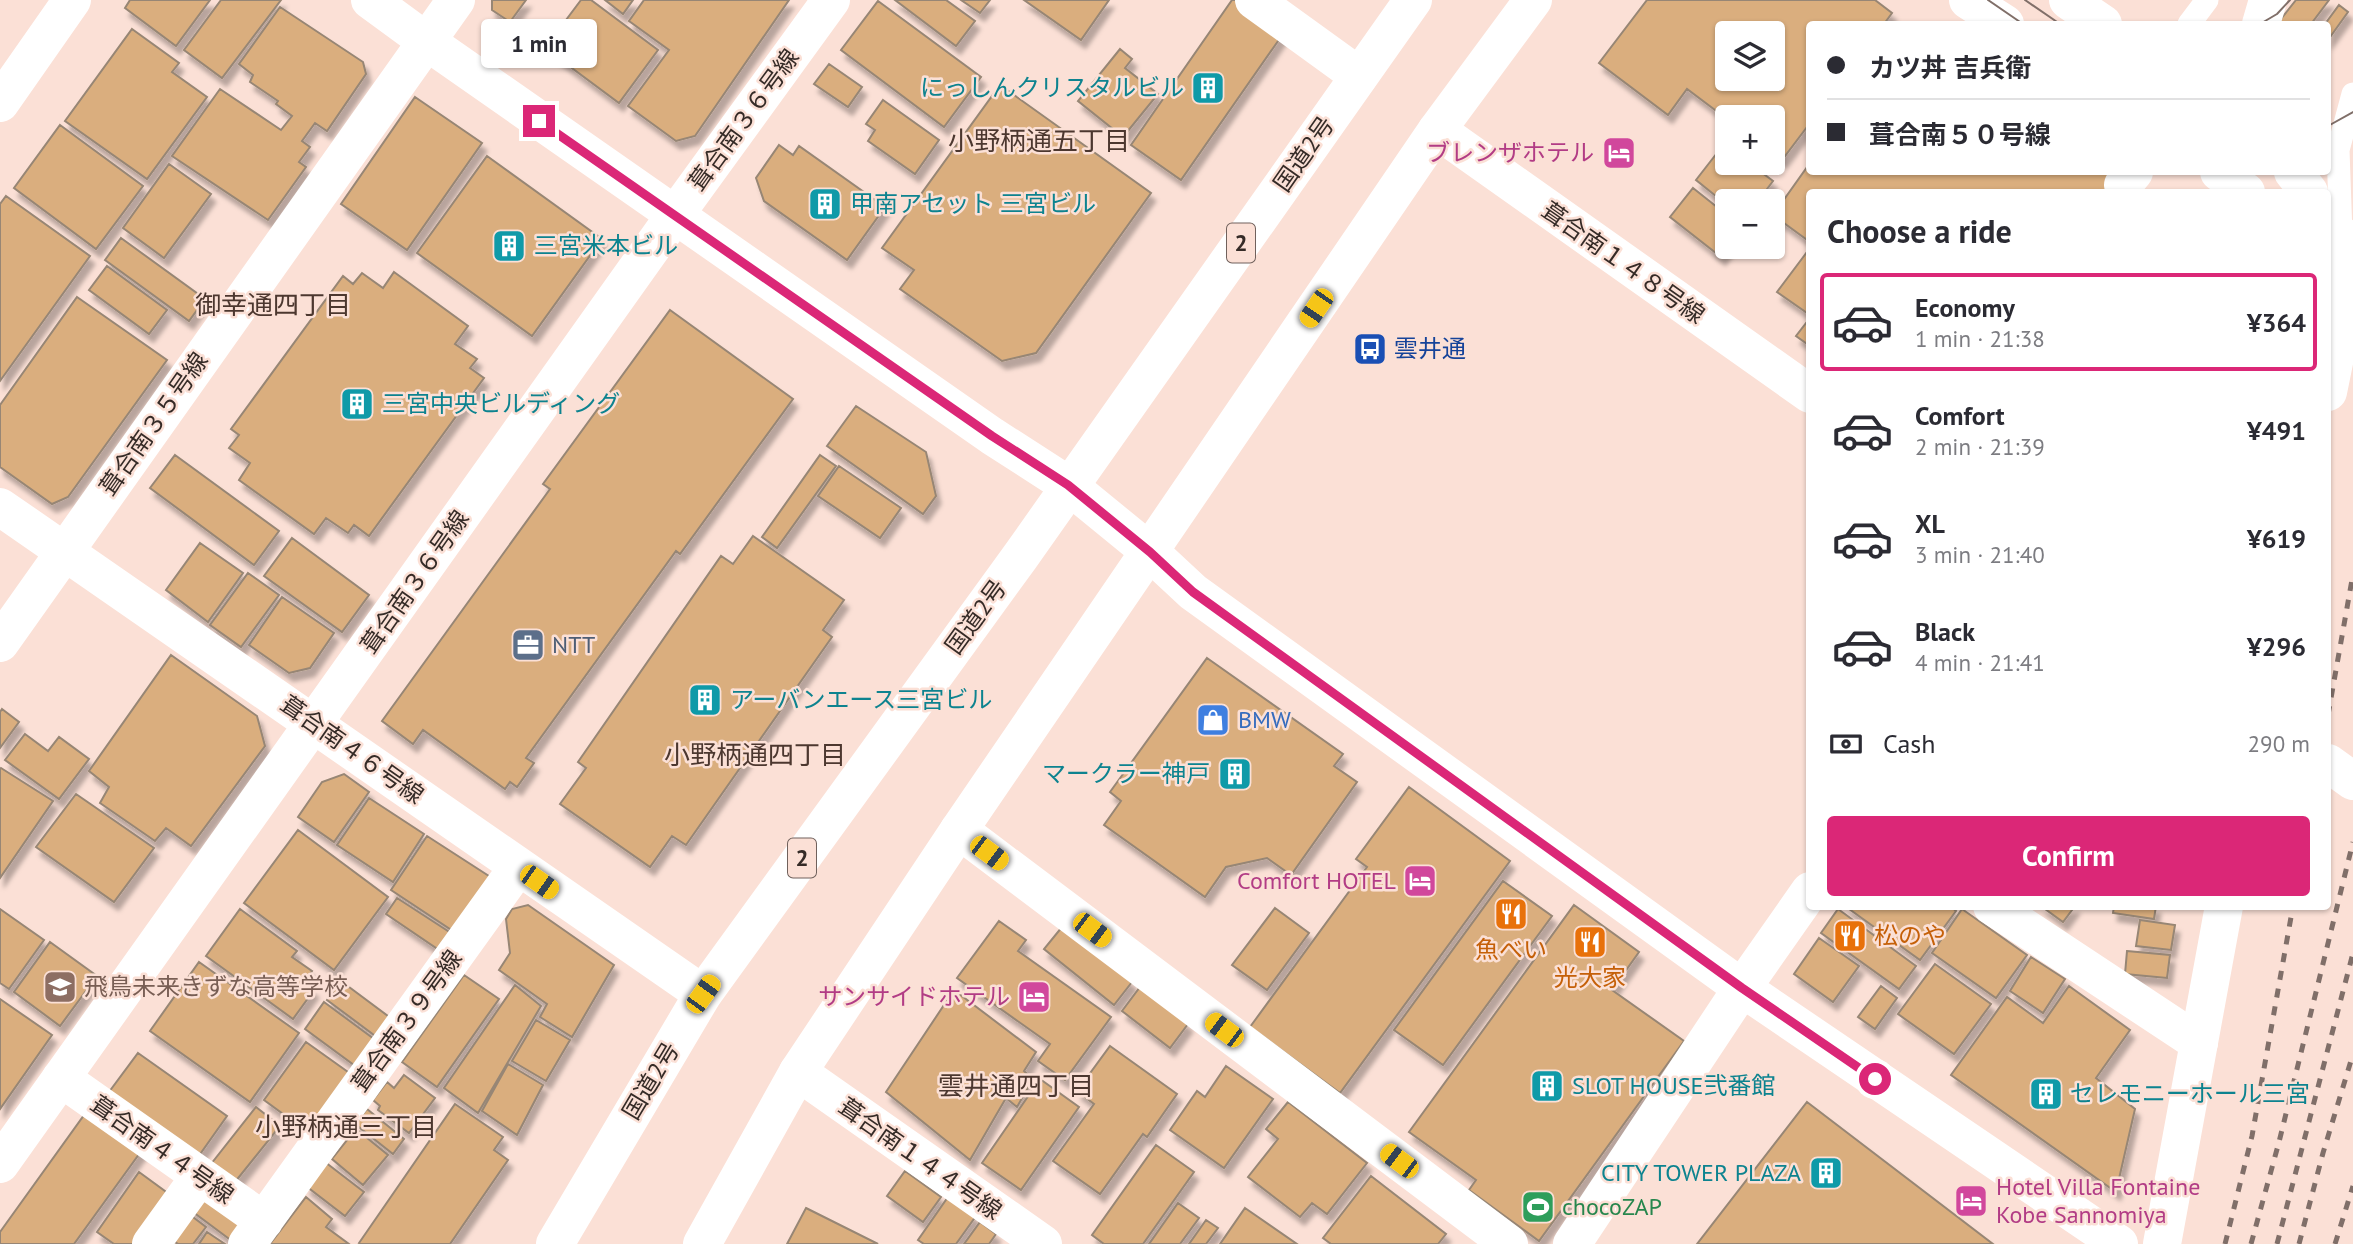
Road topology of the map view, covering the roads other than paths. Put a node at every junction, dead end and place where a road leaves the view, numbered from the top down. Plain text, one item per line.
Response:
1 (72, 0) edge
2 (370, 0) edge
3 (456, 0) edge
4 (831, 0) edge
5 (1254, 0) edge
6 (1413, 0) edge
7 (1533, 0) edge
8 (1968, 0) edge
9 (2068, 0) edge
10 (2207, 0) edge
11 (2268, 0) edge
12 (2000, 21) edge
13 (2099, 21) edge
14 (2191, 21) edge
15 (2262, 21) edge
16 (426, 41) junction
17 (1359, 76) junction
18 (2353, 94) edge
19 (0, 103) edge
20 (1437, 130) junction
21 (2223, 175) edge
22 (2295, 175) edge
23 (2242, 189) edge
24 (2307, 189) edge
25 (675, 215) junction
26 (2335, 234) edge
27 (2331, 377) edge
28 (1806, 391) edge
29 (1068, 485) junction
30 (0, 507) edge
31 (65, 550) junction
32 (1150, 552) junction
33 (0, 643) edge
34 (314, 724) junction
35 (2331, 765) edge
36 (2353, 781) edge
37 (959, 830) junction
38 (518, 867) junction
39 (1806, 897) edge
40 (1998, 910) edge
41 (2223, 910) edge
42 (1742, 988) junction
43 (703, 994) junction
44 (2199, 1043) junction
45 (798, 1072) junction
46 (61, 1078) junction
47 (0, 1164) edge
48 (200, 1176) junction
49 (256, 1233) edge
50 (1025, 1239) edge
51 (151, 1244) edge
52 (555, 1244) edge
53 (702, 1244) edge
54 (1509, 1244) edge
55 (1572, 1244) edge
56 (2119, 1244) edge
57 (2162, 1244) edge

1 - 19 main road
2 - 16 main road
3 - 16 main road, 葺合南３５号線
4 - 25 main road, 葺合南３６号線
5 - 17 main road
6 - 17 main road, 国道2号 / 2
7 - 20 main road
8 - 12 main road
9 - 13 main road
10 - 14 lane
11 - 15 main road
16 - 25 main road
16 - 31 main road, 葺合南３５号線
17 - 29 main road, 国道2号 / 2
18 - 26 lane
20 - 28 main road, 葺合南１４８号線
20 - 32 main road
21 - 23 main road
22 - 24 main road
25 - 29 main road
25 - 34 main road, 葺合南３６号線
26 - 27 main road
29 - 32 main road
29 - 43 main road, 国道2号 / 2
30 - 31 main road, 葺合南４６号線
31 - 33 main road, 葺合南３５号線
31 - 34 main road, 葺合南４６号線
32 - 37 main road
32 - 42 main road
34 - 38 main road, 葺合南４６号線
34 - 46 main road, 葺合南３６号線
35 - 36 main road
37 - 45 main road
37 - 54 main road
38 - 43 main road, 葺合南４６号線
38 - 49 main road, 葺合南３９号線
39 - 42 main road
40 - 44 main road
41 - 44 main road
42 - 55 main road
42 - 56 main road
43 - 52 main road, 国道2号 / 2
44 - 57 main road
45 - 50 main road, 葺合南１４４号線
45 - 53 main road
46 - 47 main road, 葺合南３６号線
46 - 48 main road, 葺合南４４号線
48 - 49 main road, 葺合南４４号線
48 - 51 main road

